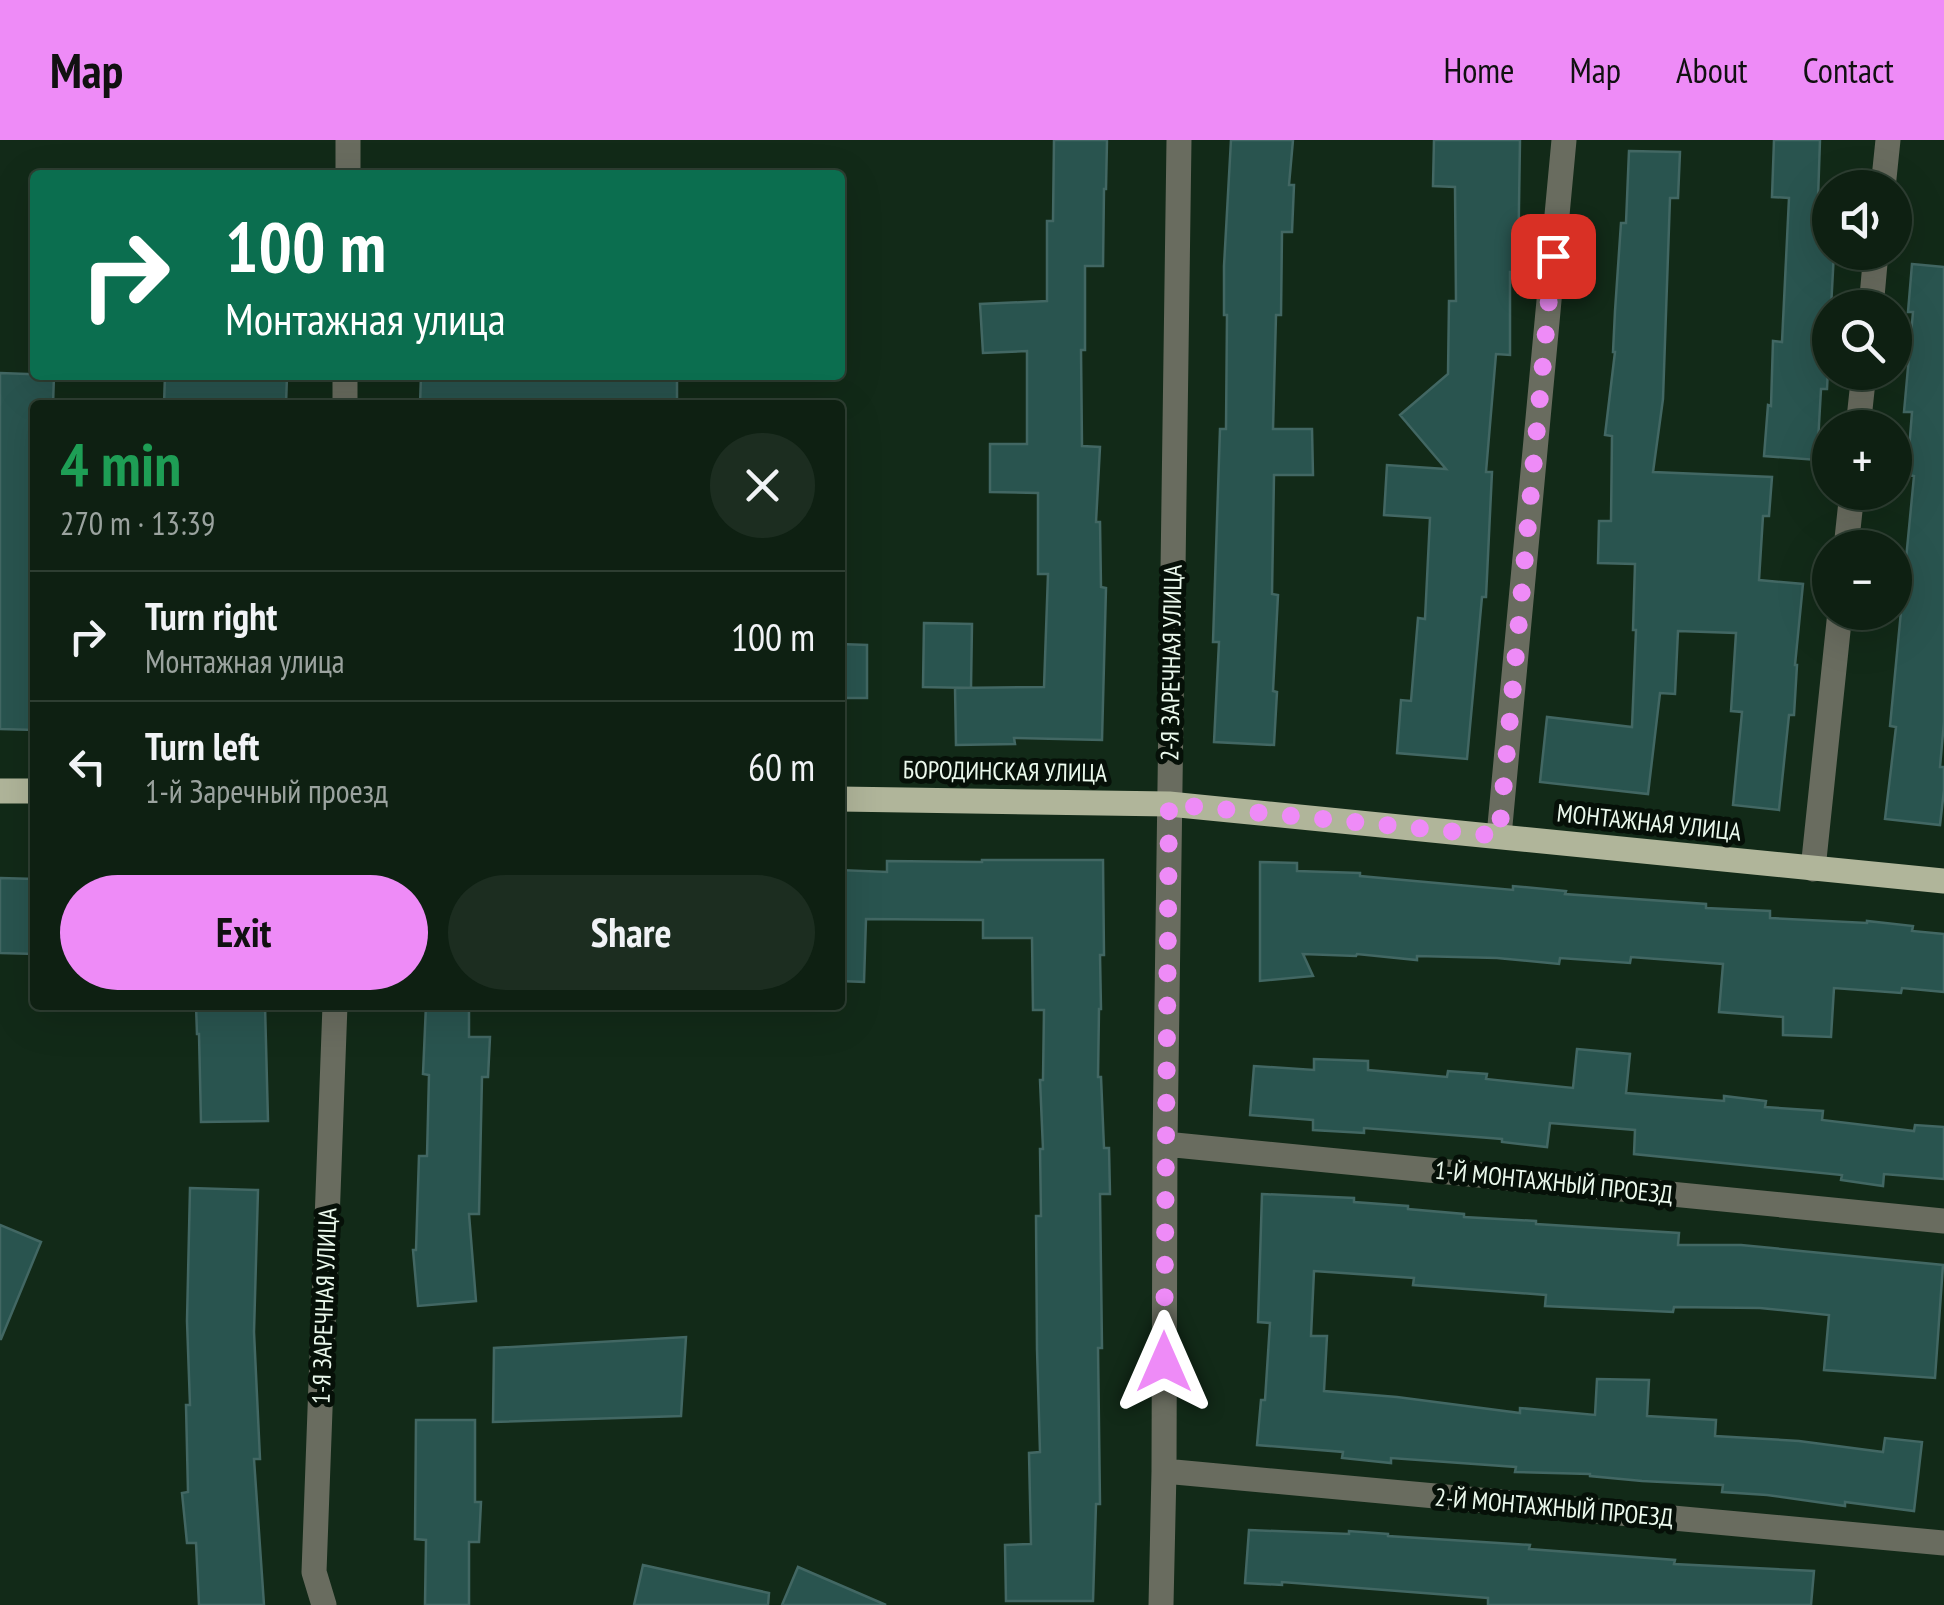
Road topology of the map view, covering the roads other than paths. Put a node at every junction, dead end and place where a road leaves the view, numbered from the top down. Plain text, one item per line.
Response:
1 (348, 140) edge
2 (1179, 140) edge
3 (1564, 140) edge
4 (1888, 140) edge
5 (348, 170) edge
6 (1885, 170) edge
7 (1838, 630) edge
8 (0, 791) edge
9 (30, 791) edge
10 (845, 799) edge
11 (1169, 804) junction
12 (1499, 836) junction
13 (1814, 868) junction
14 (1944, 881) edge
15 (335, 1010) edge
16 (1164, 1144) junction
17 (1944, 1221) edge
18 (1164, 1471) junction
19 (1944, 1544) edge
20 (324, 1605) edge
21 (1161, 1605) edge

1 - 5 street
2 - 11 street, 2-Я ЗАРЕЧНАЯ УЛИЦА
3 - 12 street
4 - 6 street
7 - 13 street
8 - 9 main road
10 - 11 main road, БОРОДИНСКАЯ УЛИЦА
11 - 12 main road, МОНТАЖНАЯ УЛИЦА
11 - 16 street, 2-Я ЗАРЕЧНАЯ УЛИЦА
12 - 13 main road, МОНТАЖНАЯ УЛИЦА
13 - 14 main road, МОНТАЖНАЯ УЛИЦА
15 - 20 street, 1-Я ЗАРЕЧНАЯ УЛИЦА
16 - 17 street, 1-Й МОНТАЖНЫЙ ПРОЕЗД
16 - 18 street, 2-Я ЗАРЕЧНАЯ УЛИЦА
18 - 19 street, 2-Й МОНТАЖНЫЙ ПРОЕЗД
18 - 21 street, 2-Я ЗАРЕЧНАЯ УЛИЦА

